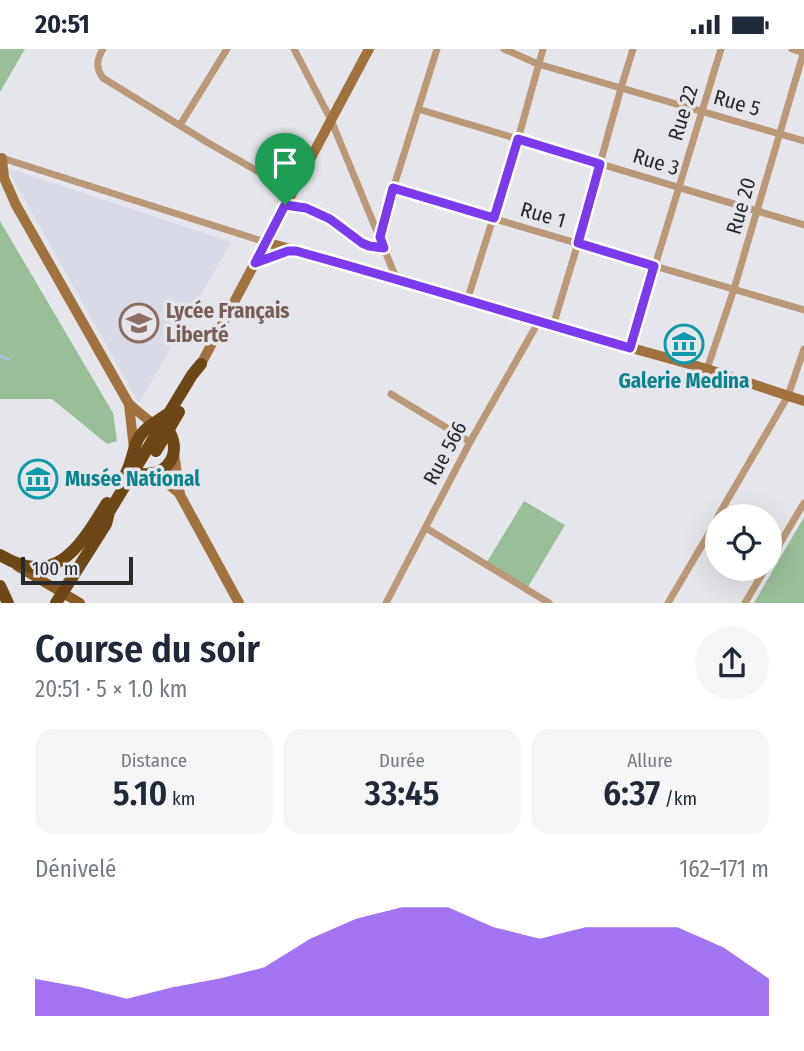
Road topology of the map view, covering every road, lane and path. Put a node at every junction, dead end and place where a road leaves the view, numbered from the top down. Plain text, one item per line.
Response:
1 (103, 49) edge
2 (227, 49) edge
3 (295, 49) edge
4 (369, 49) edge
5 (437, 49) edge
6 (504, 49) edge
7 (543, 49) edge
8 (633, 49) edge
9 (721, 49) edge
10 (792, 49) edge
11 (804, 52) edge
12 (538, 64) junction
13 (621, 87) junction
14 (418, 109) junction
15 (702, 111) junction
16 (331, 120) junction
17 (180, 125) junction
18 (780, 134) junction
19 (518, 139) junction
20 (804, 141) edge
21 (1, 158) edge
22 (600, 164) junction
23 (679, 187) junction
24 (393, 188) junction
25 (292, 191) junction
26 (0, 192) edge
27 (16, 205) junction
28 (285, 205) junction
29 (757, 211) junction
30 (494, 218) junction
31 (804, 225) edge
32 (380, 237) junction
33 (265, 242) junction
34 (578, 243) junction
35 (384, 248) junction
36 (296, 251) junction
37 (255, 263) junction
38 (654, 266) junction
39 (401, 280) junction
40 (734, 289) junction
41 (467, 301) junction
42 (804, 310) edge
43 (539, 321) junction
44 (553, 326) junction
45 (630, 348) junction
46 (804, 349) edge
47 (201, 364) junction
48 (707, 369) junction
49 (391, 394) dead end
50 (788, 396) junction
51 (804, 401) edge
52 (129, 404) junction
53 (161, 426) junction
54 (470, 442) junction
55 (135, 450) junction
56 (174, 453) junction
57 (143, 472) junction
58 (180, 495) junction
59 (804, 503) edge
60 (726, 504) edge
61 (426, 528) junction
62 (705, 539) edge
63 (782, 541) edge
64 (0, 555) edge
65 (12, 563) junction
66 (758, 581) edge
67 (0, 586) edge
68 (8, 603) edge
69 (56, 603) edge
70 (80, 603) edge
71 (239, 603) edge
72 (386, 603) edge
73 (549, 603) edge
74 (668, 603) edge
75 (745, 603) edge

1 - 17 street
2 - 17 street
3 - 16 street
4 - 16 main road
5 - 14 street
6 - 12 street, Rue 5
7 - 12 street
8 - 13 street
9 - 15 street, Rue 22
10 - 11 street
11 - 18 street, Rue 20
12 - 13 street, Rue 5
12 - 19 street
13 - 15 street, Rue 5
13 - 22 street
14 - 19 street, Rue 3
14 - 24 street
15 - 18 street, Rue 5
15 - 23 street, Rue 22
16 - 25 main road
16 - 32 street
17 - 25 street
18 - 20 street, Rue 5
18 - 29 street, Rue 20
19 - 22 street, Rue 3
19 - 30 street
21 - 27 main road
21 - 33 street
22 - 23 street, Rue 3
22 - 34 street
23 - 29 street, Rue 3
23 - 38 street, Rue 22
24 - 30 street, Rue 1
24 - 32 street
25 - 28 main road
26 - 27 main road
27 - 52 main road
28 - 33 main road
28 - 35 street
29 - 31 street, Rue 3
29 - 40 street, Rue 20
30 - 34 street, Rue 1
30 - 41 street
32 - 35 street
33 - 36 main road
33 - 37 main road
34 - 38 street, Rue 1
34 - 44 street
35 - 39 street
36 - 37 main road
36 - 39 main road
37 - 47 main road
38 - 40 street, Rue 1
38 - 45 street, Rue 22
39 - 41 main road
40 - 42 street, Rue 1
40 - 48 street, Rue 20
41 - 43 main road
43 - 44 main road
43 - 54 street, Rue 566
44 - 45 main road
45 - 48 main road
46 - 50 street
47 - 53 highway
47 - 53 highway
48 - 50 main road
49 - 54 street
50 - 51 main road
50 - 60 street
52 - 53 main road
52 - 55 main road
53 - 55 highway
53 - 56 highway
53 - 57 highway
54 - 61 street, Rue 566
55 - 57 main road
55 - 65 highway
56 - 57 highway
56 - 58 main road
57 - 58 main road
57 - 69 highway
58 - 71 main road
59 - 63 street
61 - 72 street, Rue 566
61 - 73 street
62 - 74 street
64 - 65 highway
65 - 70 main road
66 - 75 street
67 - 68 highway

